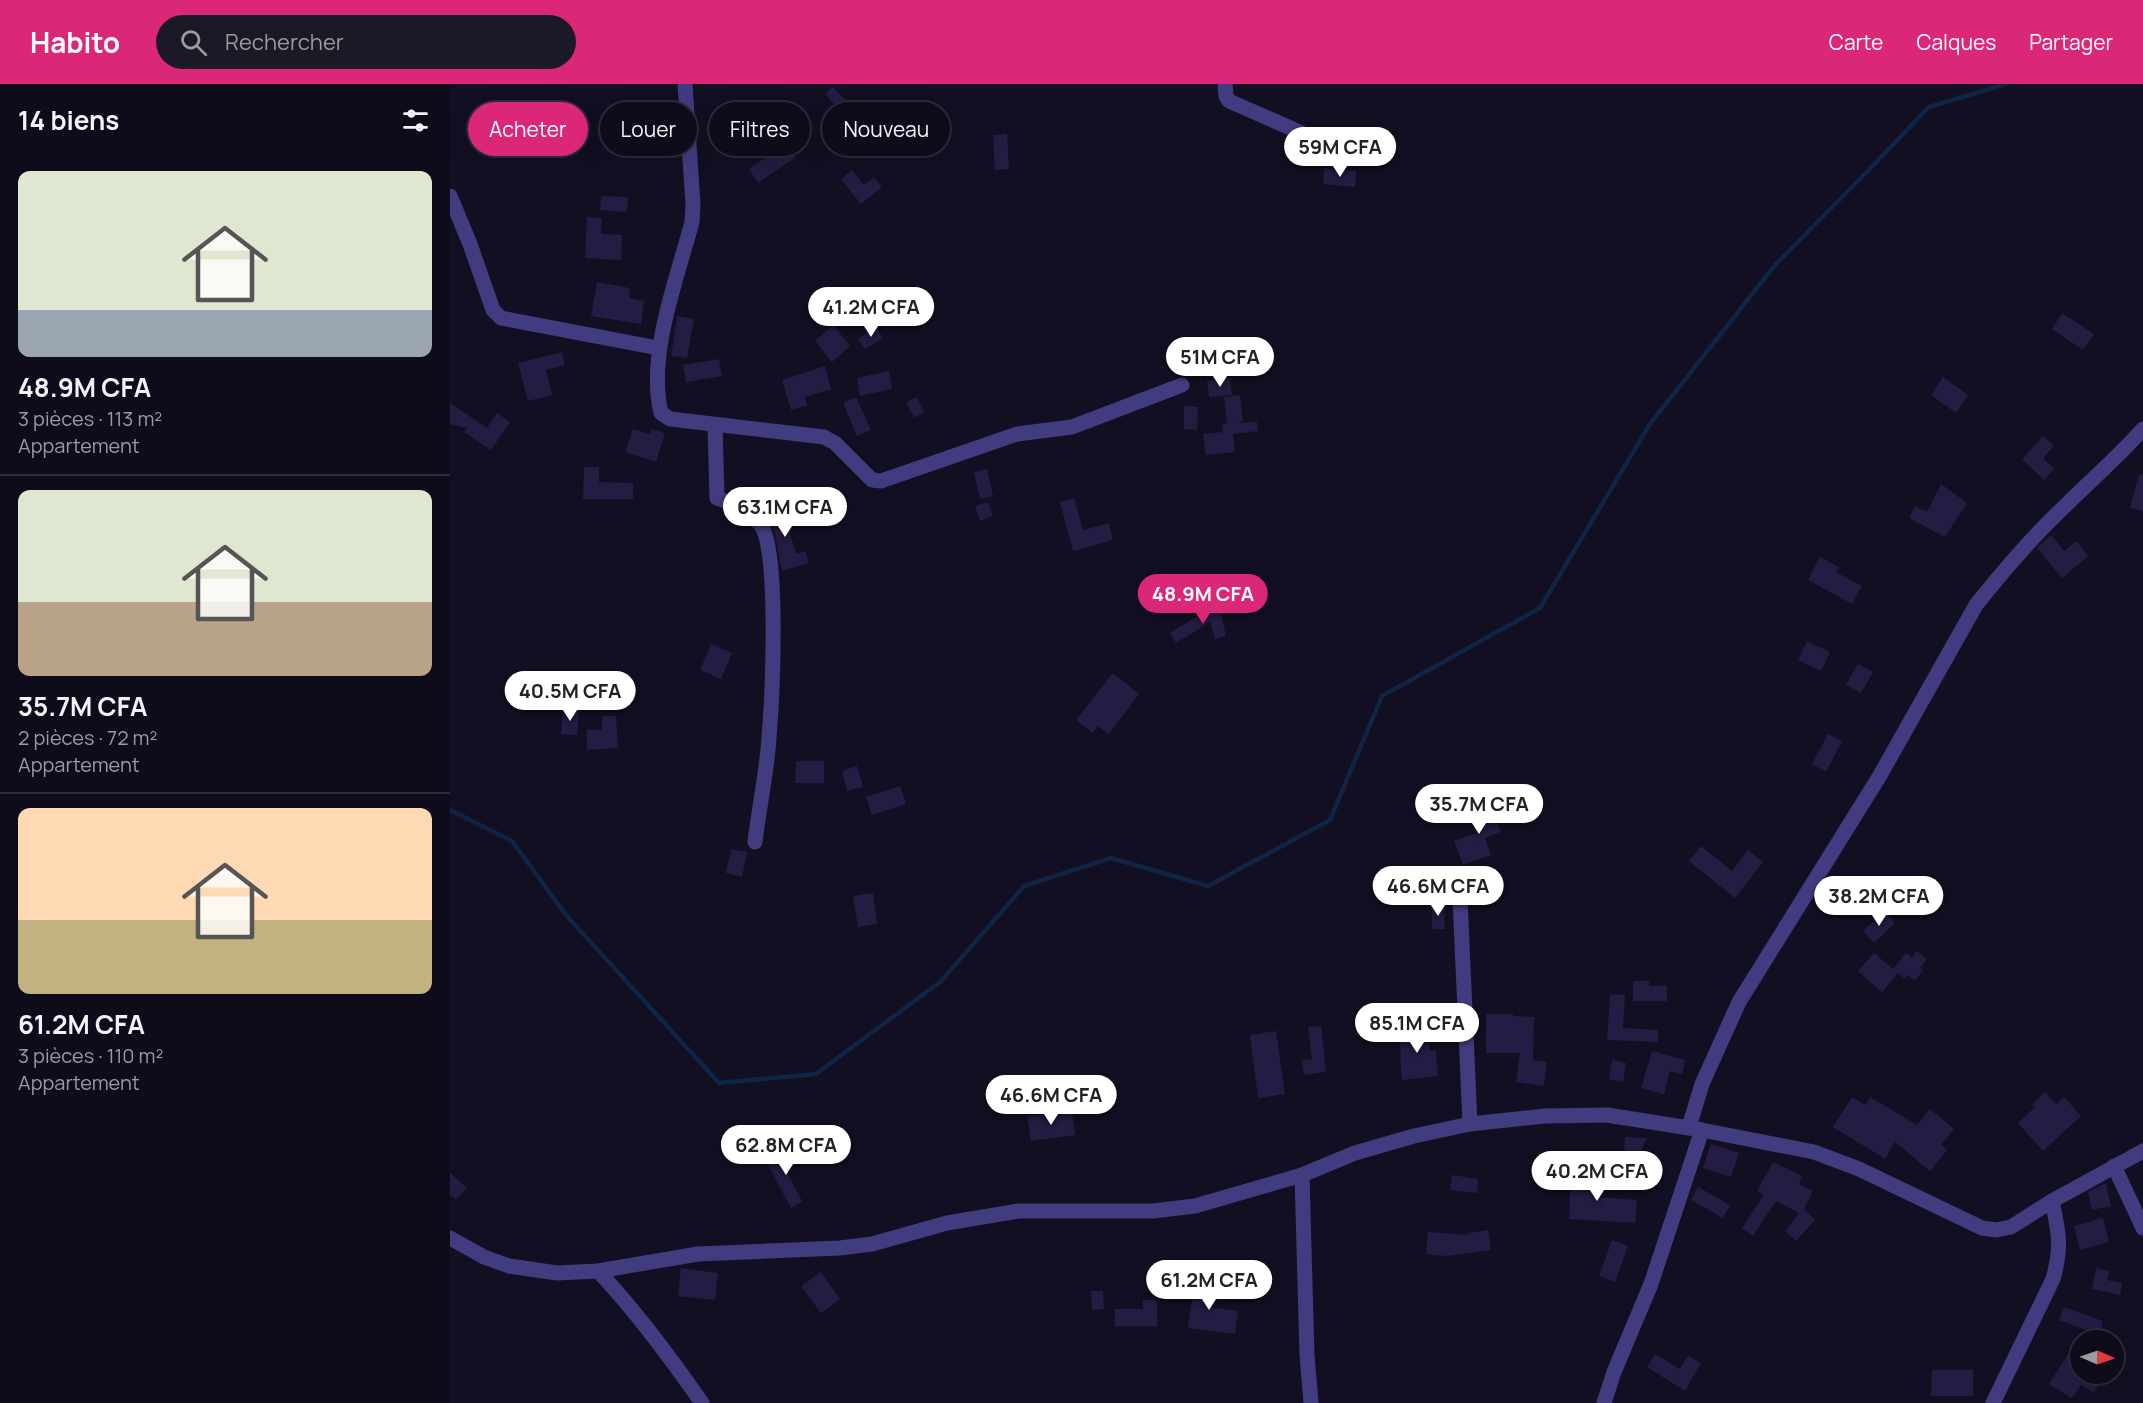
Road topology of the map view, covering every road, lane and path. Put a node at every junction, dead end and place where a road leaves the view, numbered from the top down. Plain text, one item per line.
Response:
1 (685, 84) edge
2 (1225, 84) edge
3 (1336, 148) dead end
4 (450, 196) edge
5 (658, 348) junction
6 (1182, 384) dead end
7 (715, 425) junction
8 (2143, 429) edge
9 (755, 842) dead end
10 (1459, 876) dead end
11 (1470, 1124) junction
12 (1696, 1128) junction
13 (2143, 1151) edge
14 (2114, 1166) junction
15 (1302, 1175) junction
16 (2052, 1201) junction
17 (2143, 1227) edge
18 (450, 1238) edge
19 (598, 1271) junction
20 (702, 1403) edge
21 (1311, 1403) edge
22 (1604, 1403) edge
23 (1993, 1403) edge

1 - 5 street
2 - 3 street
4 - 5 street
5 - 7 street
6 - 7 street
7 - 9 street
8 - 12 street
10 - 11 street
11 - 12 street
11 - 15 street
12 - 16 street
12 - 22 street
13 - 14 street
14 - 16 street
14 - 17 street
15 - 19 street
15 - 21 street
16 - 23 street
18 - 19 street
19 - 20 street

